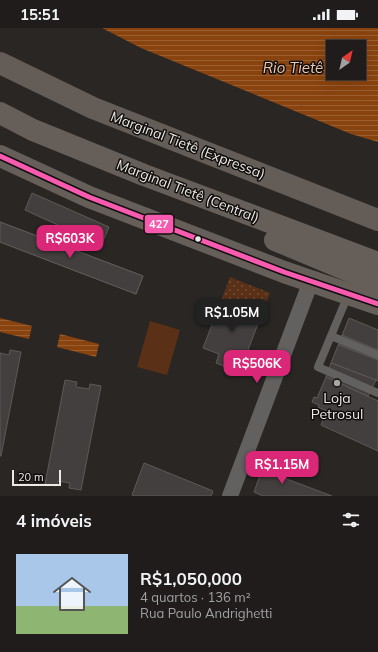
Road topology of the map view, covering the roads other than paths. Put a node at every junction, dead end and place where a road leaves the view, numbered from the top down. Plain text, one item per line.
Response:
1 (0, 63) edge
2 (0, 113) edge
3 (0, 156) edge
4 (144, 175) junction
5 (378, 220) edge
6 (378, 263) edge
7 (311, 281) junction
8 (378, 283) edge
9 (348, 294) junction
10 (378, 304) edge
11 (331, 336) junction
12 (378, 355) edge
13 (378, 392) edge
14 (230, 496) edge

1 - 5 highway, Marginal Tietê (Expressa)
2 - 4 highway, Marginal Tietê (Central)
3 - 7 highway
4 - 6 highway, Marginal Tietê (Central)
4 - 8 highway
7 - 9 highway
7 - 14 street
9 - 10 highway
9 - 11 lane
11 - 12 lane
11 - 13 lane

